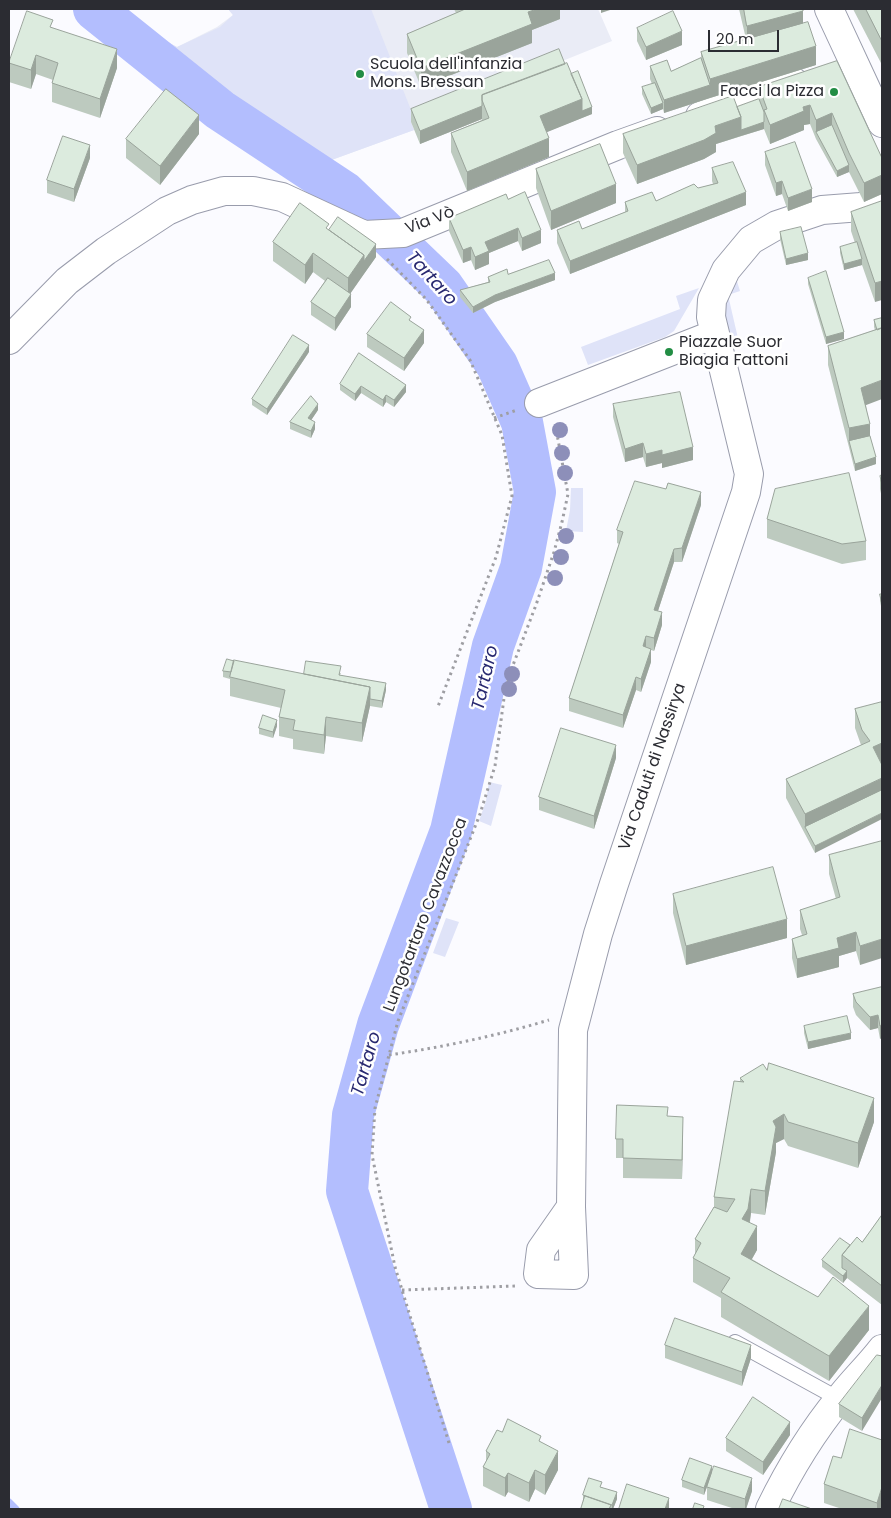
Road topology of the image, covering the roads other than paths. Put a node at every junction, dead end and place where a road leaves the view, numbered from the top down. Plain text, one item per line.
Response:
1 (829, 9) edge
2 (835, 68) junction
3 (882, 123) edge
4 (882, 201) edge
5 (715, 334) junction
6 (9, 340) edge
7 (545, 400) road end
8 (538, 1274) road end
9 (723, 1336) edge
10 (881, 1352) edge
11 (839, 1399) junction
12 (770, 1509) edge

1 - 2 street
2 - 3 street
2 - 6 street, Via Vò
4 - 5 street, Via Caduti di Nassirya
5 - 7 street
5 - 8 street, Via Caduti di Nassirya
9 - 11 lane
10 - 11 street
11 - 12 street

